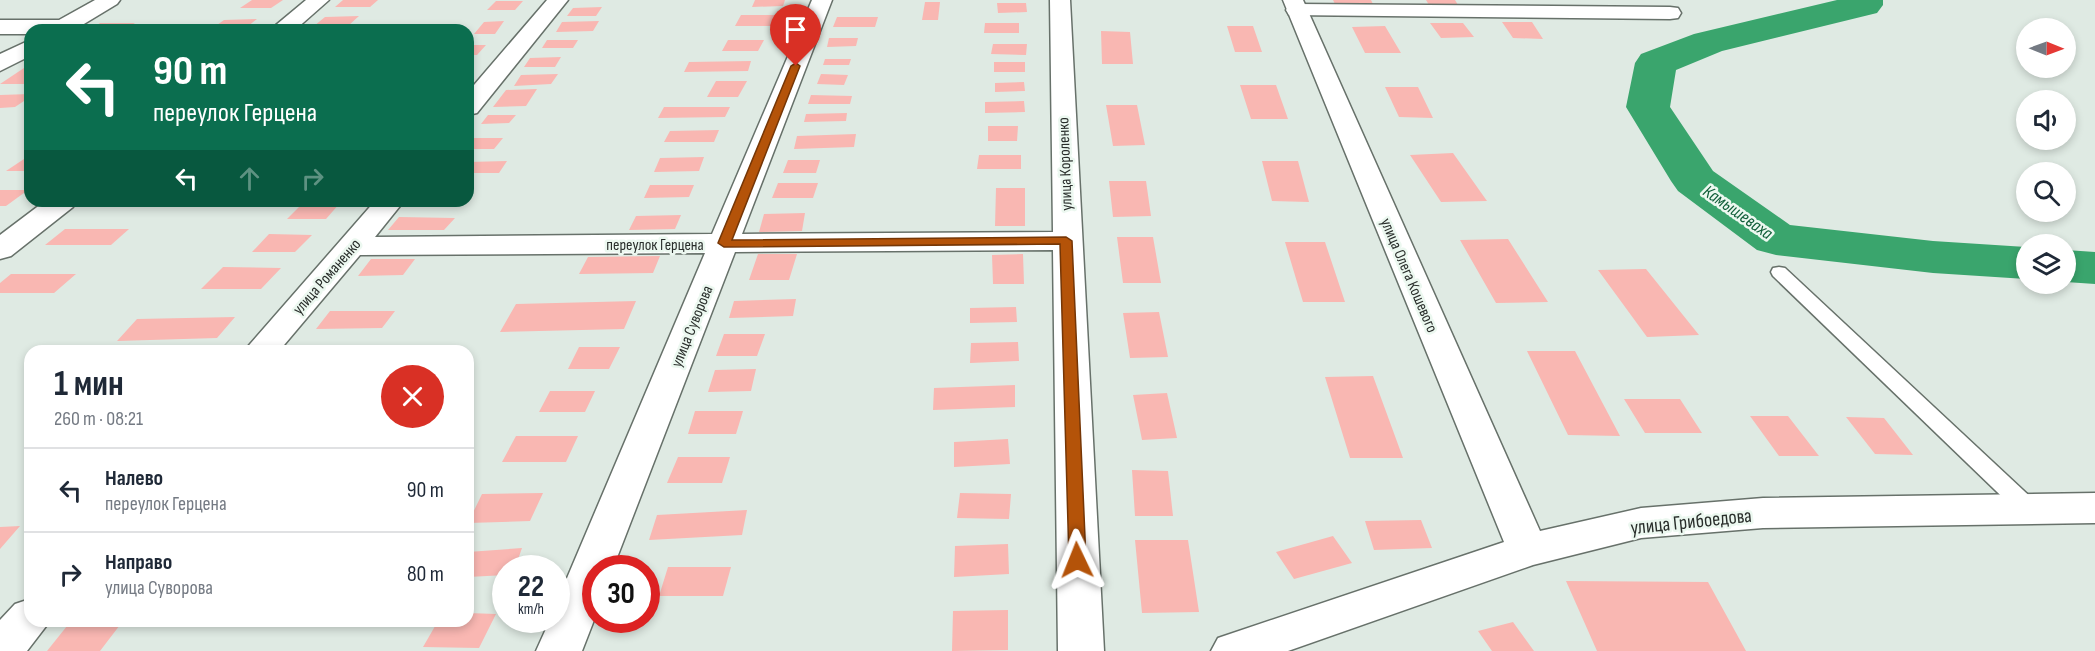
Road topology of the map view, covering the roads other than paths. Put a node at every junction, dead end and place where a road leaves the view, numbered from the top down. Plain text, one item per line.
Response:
1 (110, 0) edge
2 (319, 0) edge
3 (558, 0) edge
4 (822, 0) edge
5 (1059, 0) edge
6 (1295, 5) edge
7 (1663, 6) edge
8 (68, 24) edge
9 (289, 24) edge
10 (0, 27) edge
11 (24, 27) edge
12 (24, 50) edge
13 (0, 64) edge
14 (474, 101) edge
15 (55, 207) edge
16 (385, 207) edge
17 (1066, 241) junction
18 (724, 243) junction
19 (353, 246) junction
20 (0, 250) edge
21 (1779, 272) dead end
22 (266, 345) edge
23 (2095, 508) edge
24 (2029, 509) junction
25 (1528, 550) junction
26 (24, 624) edge
27 (0, 651) edge
28 (559, 651) edge
29 (1081, 651) edge
30 (1234, 651) edge

1 - 8 street
2 - 9 street
3 - 14 street
4 - 18 street, улица Суворова
5 - 17 street, улица Короленко
6 - 7 street
6 - 25 street, улица Олега Кошевого
10 - 11 street
12 - 13 street
15 - 20 street
16 - 19 street, улица Романенко
17 - 18 street, переулок Герцена
17 - 29 street, улица Короленко
18 - 19 street, переулок Герцена
18 - 28 street, улица Суворова
19 - 22 street, улица Романенко
21 - 24 lane
23 - 24 street, улица Грибоедова
24 - 25 street, улица Грибоедова
25 - 30 street, улица Грибоедова
26 - 27 street

